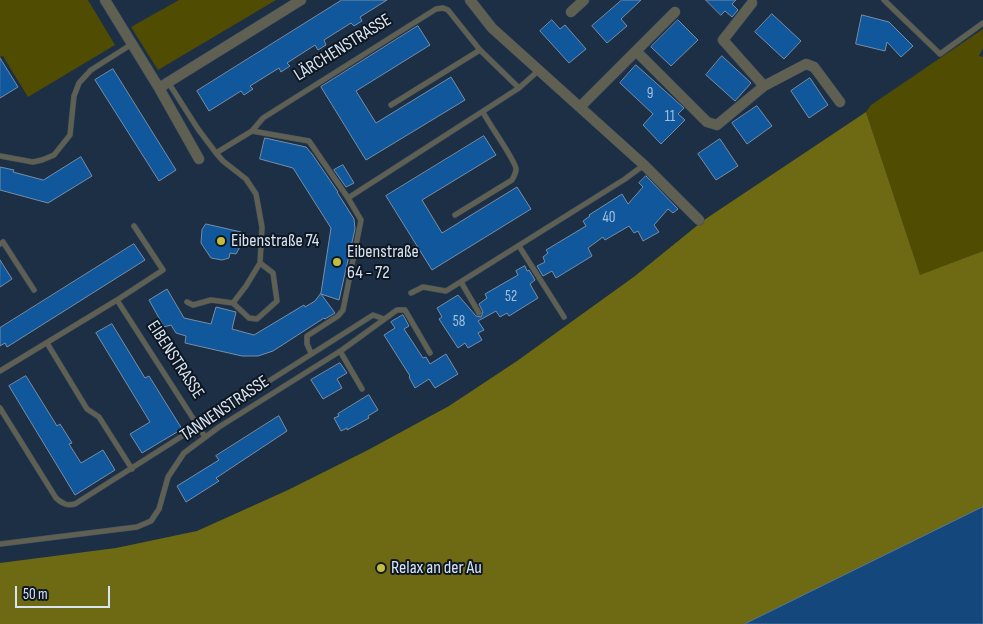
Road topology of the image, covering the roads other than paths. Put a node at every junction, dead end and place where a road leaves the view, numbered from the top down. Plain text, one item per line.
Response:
1 (105, 0) edge
2 (301, 0) edge
3 (470, 0) edge
4 (584, 0) edge
5 (884, 0) edge
6 (752, 3) dead end
7 (572, 12) dead end
8 (675, 12) dead end
9 (983, 23) edge
10 (132, 44) junction
11 (480, 50) junction
12 (636, 51) junction
13 (538, 71) junction
14 (168, 82) junction
15 (764, 86) junction
16 (159, 88) junction
17 (519, 88) junction
18 (840, 102) dead end
19 (391, 105) dead end
20 (580, 107) junction
21 (483, 112) junction
22 (252, 131) junction
23 (216, 153) junction
24 (0, 156) edge
25 (199, 159) dead end
26 (644, 165) junction
27 (348, 198) junction
28 (455, 215) dead end
29 (699, 220) dead end
30 (134, 226) dead end
31 (0, 244) edge
32 (519, 246) junction
33 (260, 263) junction
34 (461, 282) junction
35 (34, 290) dead end
36 (411, 293) dead end
37 (117, 300) junction
38 (186, 302) dead end
39 (233, 303) junction
40 (479, 313) dead end
41 (564, 317) dead end
42 (384, 319) junction
43 (47, 343) junction
44 (340, 351) junction
45 (430, 352) dead end
46 (311, 353) junction
47 (0, 371) edge
48 (362, 389) dead end
49 (0, 408) edge
50 (198, 426) junction
51 (205, 438) junction
52 (132, 469) junction
53 (0, 544) edge

1 - 10 street
2 - 14 street
3 - 13 street
4 - 7 street
5 - 9 lane
6 - 15 street
8 - 12 street
10 - 16 street
10 - 24 lane
11 - 17 lane, LÄRCHENSTRASSE
11 - 19 lane
11 - 22 lane, LÄRCHENSTRASSE
12 - 15 street
12 - 20 street
13 - 17 lane
13 - 20 street
14 - 16 street
14 - 23 lane
15 - 18 street
16 - 25 street
17 - 21 lane
20 - 26 street
21 - 27 lane
21 - 28 lane
22 - 23 lane, LÄRCHENSTRASSE
22 - 27 lane
23 - 33 lane
26 - 29 street
26 - 32 lane
27 - 46 lane
30 - 37 lane
31 - 35 lane
32 - 34 lane
32 - 41 lane
33 - 39 lane
33 - 39 lane
34 - 36 lane
34 - 40 lane
37 - 43 lane
37 - 50 lane, EIBENSTRASSE
38 - 39 lane
42 - 44 lane, TANNENSTRASSE
42 - 45 lane, TANNENSTRASSE
42 - 46 lane
43 - 47 lane
43 - 52 lane
44 - 48 lane
44 - 51 lane, TANNENSTRASSE
46 - 50 lane
49 - 52 lane
50 - 51 lane, EIBENSTRASSE
50 - 52 lane
51 - 53 lane, TANNENSTRASSE

